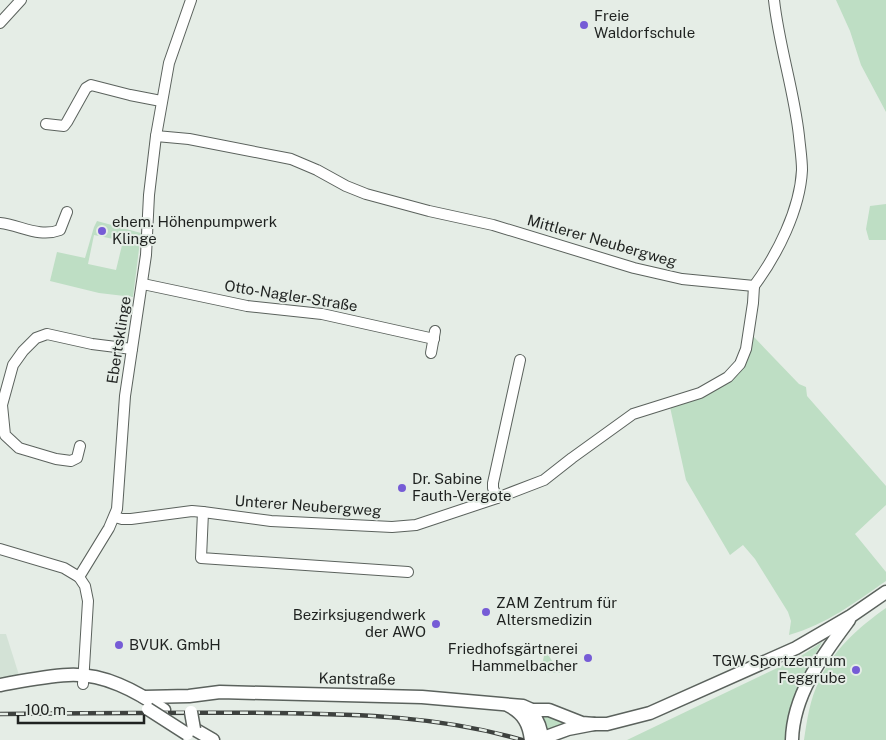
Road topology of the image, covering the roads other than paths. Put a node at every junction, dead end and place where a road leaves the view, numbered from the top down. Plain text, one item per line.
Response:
1 (22, 0) edge
2 (191, 0) edge
3 (774, 0) edge
4 (0, 23) edge
5 (161, 100) junction
6 (46, 124) dead end
7 (156, 136) junction
8 (67, 212) dead end
9 (0, 223) edge
10 (143, 284) junction
11 (754, 286) junction
12 (132, 349) junction
13 (431, 353) dead end
14 (520, 360) dead end
15 (80, 446) dead end
16 (497, 498) junction
17 (203, 512) junction
18 (115, 517) junction
19 (0, 549) edge
20 (408, 572) dead end
21 (78, 577) junction
22 (886, 592) edge
23 (851, 616) junction
24 (83, 680) junction
25 (0, 685) edge
26 (0, 693) edge
27 (210, 693) junction
28 (144, 697) junction
29 (502, 704) junction
30 (532, 710) junction
31 (599, 725) junction
32 (194, 734) edge
33 (213, 740) edge
34 (537, 740) edge
35 (792, 740) edge

1 - 4 street
2 - 5 street, Ebertsklinge
3 - 11 street
5 - 6 street
5 - 7 street, Ebertsklinge
7 - 10 street, Ebertsklinge
7 - 11 street, Mittlerer Neubergweg
8 - 9 street
10 - 12 street, Ebertsklinge
10 - 13 street, Otto-Nagler-Straße
11 - 16 street, Unterer Neubergweg
12 - 15 street
12 - 18 street, Ebertsklinge
14 - 16 street
16 - 17 street, Unterer Neubergweg
17 - 18 street, Unterer Neubergweg
17 - 20 street
18 - 21 street, Ebertsklinge
19 - 21 street
21 - 24 street
22 - 23 main road
23 - 31 main road
23 - 35 main road
24 - 25 main road, Kantstraße
24 - 26 main road
24 - 28 main road, Kantstraße
24 - 32 main road, bridge
27 - 28 main road, Kantstraße
27 - 29 main road, Kantstraße
27 - 32 main road, bridge
28 - 32 main road
29 - 30 main road, Kantstraße
29 - 34 main road, Kantstraße
30 - 31 main road, Kantstraße
30 - 34 main road
31 - 34 main road
32 - 33 main road

